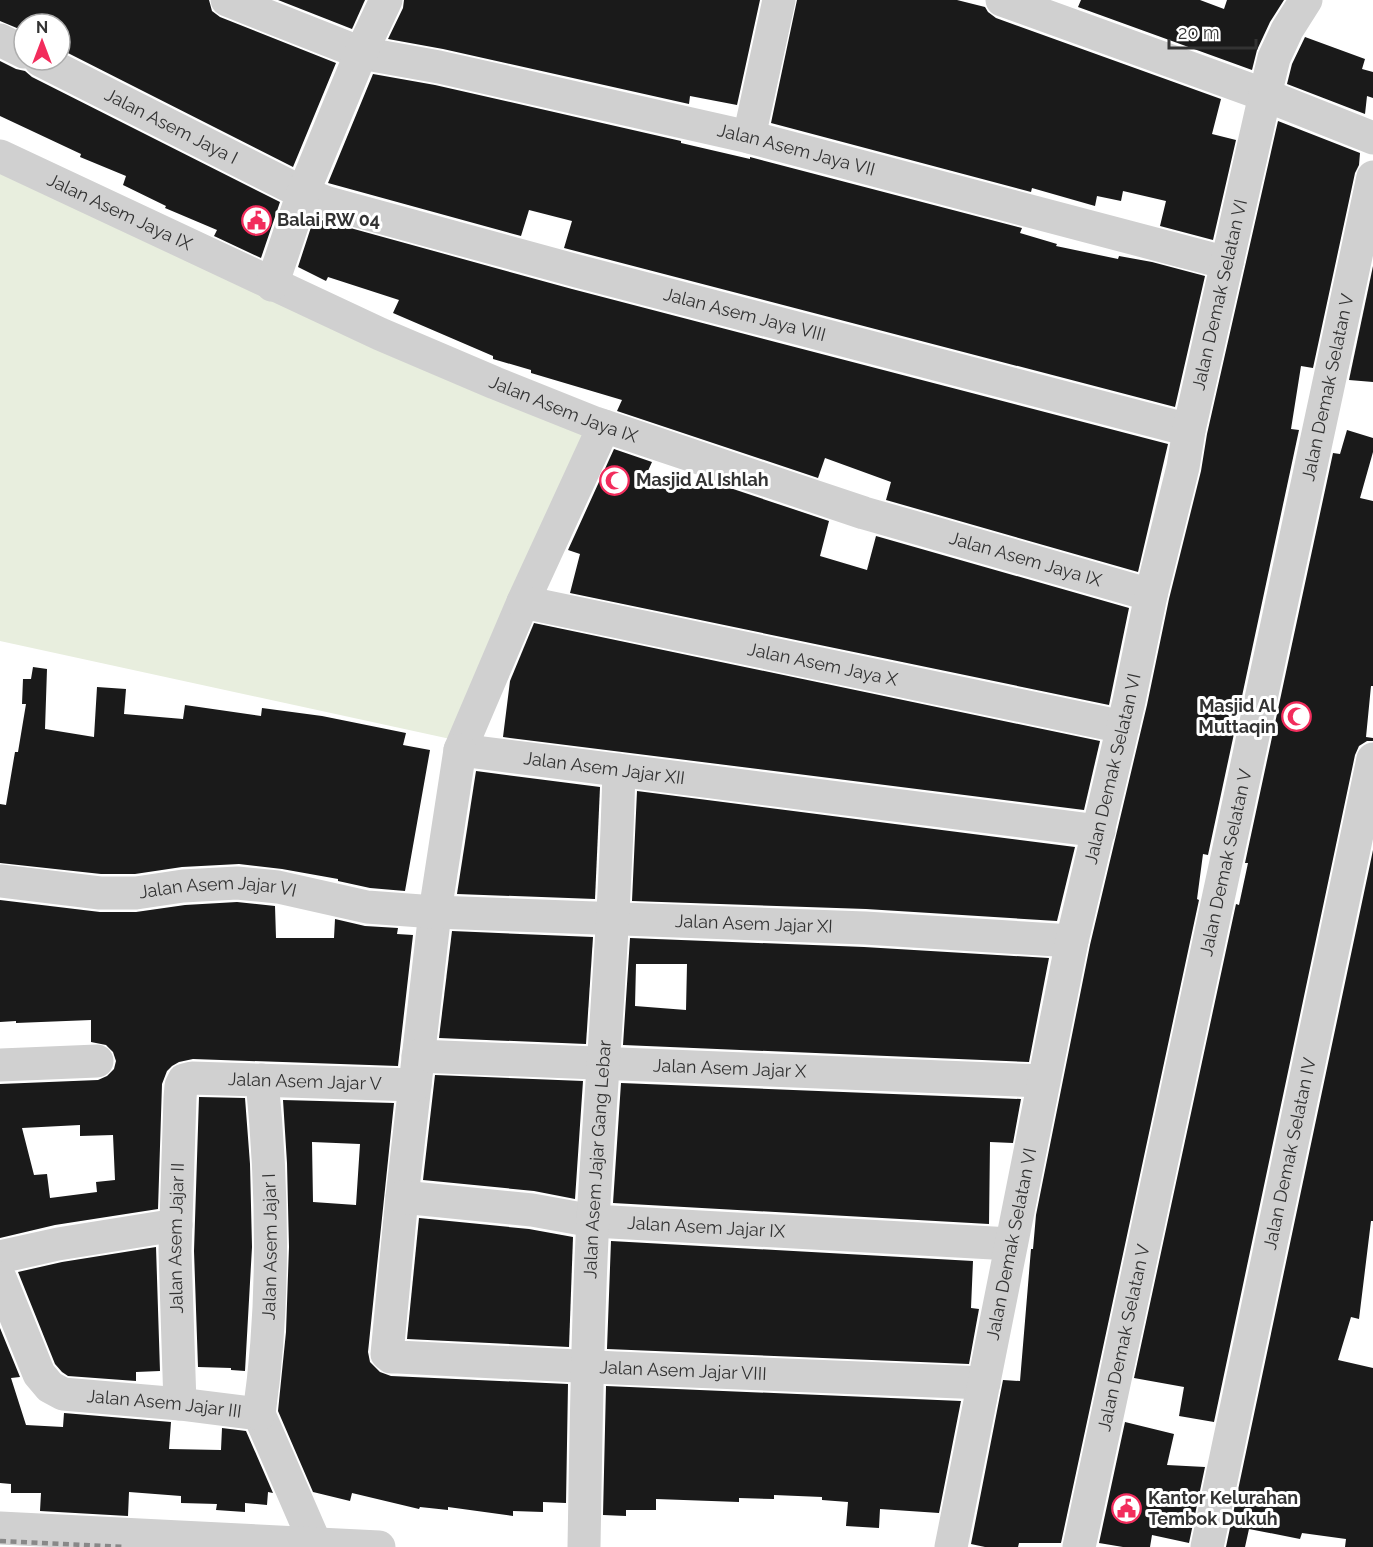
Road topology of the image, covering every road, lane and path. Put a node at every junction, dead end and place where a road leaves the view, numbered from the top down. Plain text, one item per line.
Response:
1 (227, 0) edge
2 (386, 0) edge
3 (779, 0) edge
4 (1002, 0) edge
5 (1306, 0) edge
6 (361, 53) junction
7 (64, 72) edge
8 (1265, 95) junction
9 (749, 137) junction
10 (1373, 138) edge
11 (0, 156) edge
12 (1373, 177) edge
13 (303, 193) junction
14 (1227, 263) junction
15 (272, 285) junction
16 (604, 426) junction
17 (1189, 430) junction
18 (1151, 595) junction
19 (523, 602) junction
20 (1123, 727) junction
21 (460, 750) junction
22 (1373, 759) edge
23 (620, 770) junction
24 (1370, 792) edge
25 (1098, 831) junction
26 (0, 880) edge
27 (435, 912) junction
28 (611, 919) junction
29 (1072, 941) junction
30 (97, 1061) dead end
31 (0, 1065) edge
32 (604, 1065) junction
33 (416, 1071) junction
34 (192, 1078) joint
35 (262, 1080) junction
36 (1043, 1081) junction
37 (402, 1197) junction
38 (593, 1221) junction
39 (176, 1225) junction
40 (1011, 1244) junction
41 (0, 1257) edge
42 (0, 1278) edge
43 (588, 1367) junction
44 (984, 1383) junction
45 (180, 1404) junction
46 (259, 1414) junction
47 (0, 1528) edge
48 (316, 1545) junction
49 (379, 1547) edge
50 (584, 1547) edge
51 (951, 1547) edge
52 (1079, 1547) edge
53 (1207, 1547) edge

1 - 6 street, Jalan Asem Jaya VII
2 - 6 street
3 - 9 street
4 - 8 street
5 - 8 street, Jalan Demak Selatan VI
6 - 9 street, Jalan Asem Jaya VII
6 - 13 street
7 - 13 street, Jalan Asem Jaya I
8 - 10 street
8 - 14 street, Jalan Demak Selatan VI
9 - 14 street, Jalan Asem Jaya VII
11 - 15 street, Jalan Asem Jaya IX
12 - 52 street, Jalan Demak Selatan V
13 - 15 street
13 - 17 street, Jalan Asem Jaya VIII
14 - 17 street, Jalan Demak Selatan VI
15 - 16 street, Jalan Asem Jaya IX
16 - 18 street, Jalan Asem Jaya IX
16 - 19 street
17 - 18 street, Jalan Demak Selatan VI
18 - 20 street, Jalan Demak Selatan VI
19 - 20 street, Jalan Asem Jaya X
19 - 21 street
20 - 25 street, Jalan Demak Selatan VI
21 - 23 street, Jalan Asem Jajar XII
21 - 27 street
22 - 24 street, Jalan Demak Selatan IV
23 - 25 street, Jalan Asem Jajar XII
23 - 28 street, Jalan Asem Jajar Gang Lebar
24 - 53 street, Jalan Demak Selatan IV
25 - 29 street, Jalan Demak Selatan VI
26 - 27 street, Jalan Asem Jajar VI
27 - 28 street, Jalan Asem Jajar XI
27 - 33 street
28 - 29 street, Jalan Asem Jajar XI
28 - 32 street, Jalan Asem Jajar Gang Lebar
29 - 36 street, Jalan Demak Selatan VI
30 - 31 street
32 - 33 street, Jalan Asem Jajar X
32 - 36 street, Jalan Asem Jajar X
32 - 38 street, Jalan Asem Jajar Gang Lebar
33 - 35 street, Jalan Asem Jajar V
33 - 37 street
34 - 35 street, Jalan Asem Jajar V
34 - 39 street, Jalan Asem Jajar II
35 - 46 street, Jalan Asem Jajar I
36 - 40 street, Jalan Demak Selatan VI
37 - 38 street, Jalan Asem Jajar IX
37 - 43 street, Jalan Asem Jajar VIII
38 - 40 street, Jalan Asem Jajar IX
38 - 43 street, Jalan Asem Jajar Gang Lebar
39 - 41 street
39 - 45 street, Jalan Asem Jajar II
40 - 44 street, Jalan Demak Selatan VI
42 - 45 street, Jalan Asem Jajar III
43 - 44 street, Jalan Asem Jajar VIII
43 - 50 street, Jalan Asem Jajar Gang Lebar
44 - 51 street, Jalan Demak Selatan VI
45 - 46 street, Jalan Asem Jajar III
46 - 48 street, Jalan Asem Jajar III
47 - 48 street
48 - 49 street

